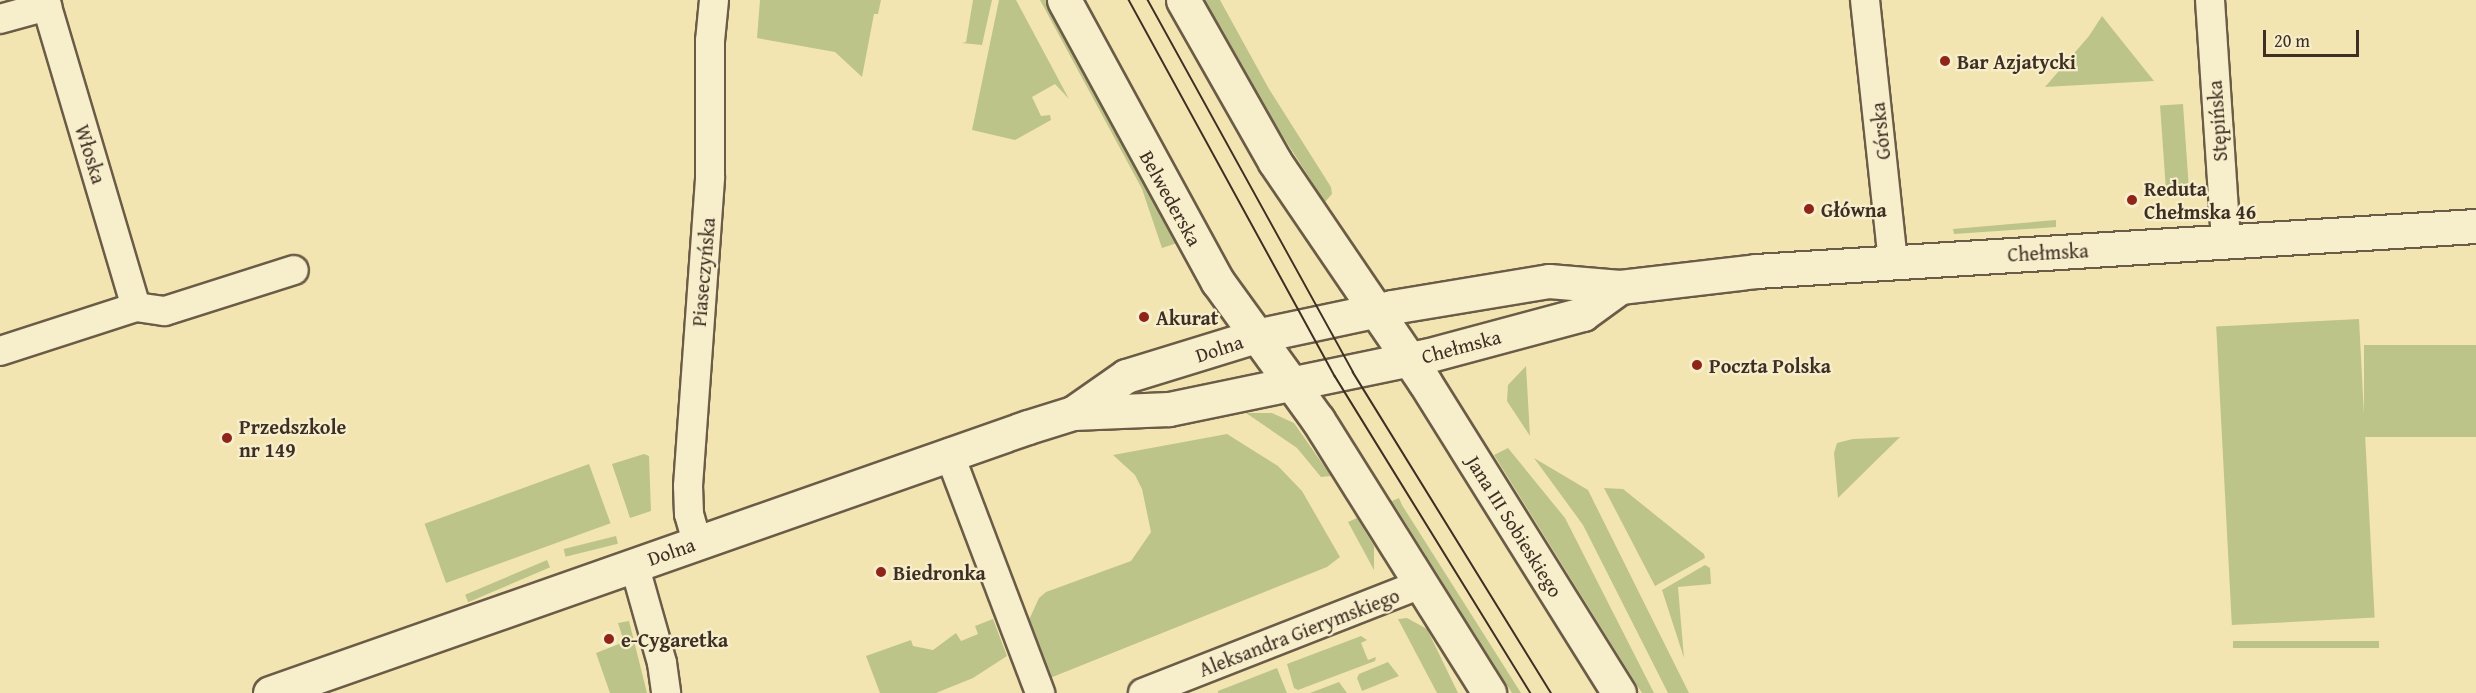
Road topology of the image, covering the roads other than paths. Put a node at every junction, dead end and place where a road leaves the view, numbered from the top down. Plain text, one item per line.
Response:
1 (714, 0) edge
2 (1064, 0) edge
3 (1183, 0) edge
4 (1865, 0) edge
5 (2210, 0) edge
6 (46, 3) edge
7 (0, 19) edge
8 (2476, 226) edge
9 (2226, 242) junction
10 (1893, 262) junction
11 (294, 270) dead end
12 (1620, 287) junction
13 (136, 307) junction
14 (1376, 310) junction
15 (1256, 336) junction
16 (0, 351) edge
17 (1409, 359) junction
18 (1294, 385) junction
19 (1073, 413) junction
20 (949, 453) junction
21 (697, 542) junction
22 (634, 564) junction
23 (1421, 584) junction
24 (270, 693) edge
25 (666, 693) edge
26 (1040, 693) edge
27 (1143, 693) edge
28 (1490, 693) edge
29 (1620, 693) edge

1 - 21 street, Piaseczyńska
2 - 15 street, Belwederska
3 - 14 street
4 - 10 street, Górska
5 - 9 street, Stępińska
6 - 7 street
6 - 13 street, Włoska
8 - 9 street, Chełmska
9 - 10 street, Chełmska
10 - 12 street, Chełmska
11 - 13 street
12 - 14 street, Chełmska
12 - 17 street, Chełmska
13 - 16 street
14 - 15 street, Dolna
14 - 17 street
15 - 18 street, Belwederska
15 - 19 street, Dolna
17 - 18 street, Chełmska
17 - 29 street, Jana III Sobieskiego
18 - 19 street, Dolna
18 - 23 street
19 - 20 street, Dolna
20 - 21 street, Dolna
20 - 26 street
21 - 22 street, Dolna
22 - 24 street, Dolna
22 - 25 street
23 - 27 street, Aleksandra Gierymskiego
23 - 28 street

